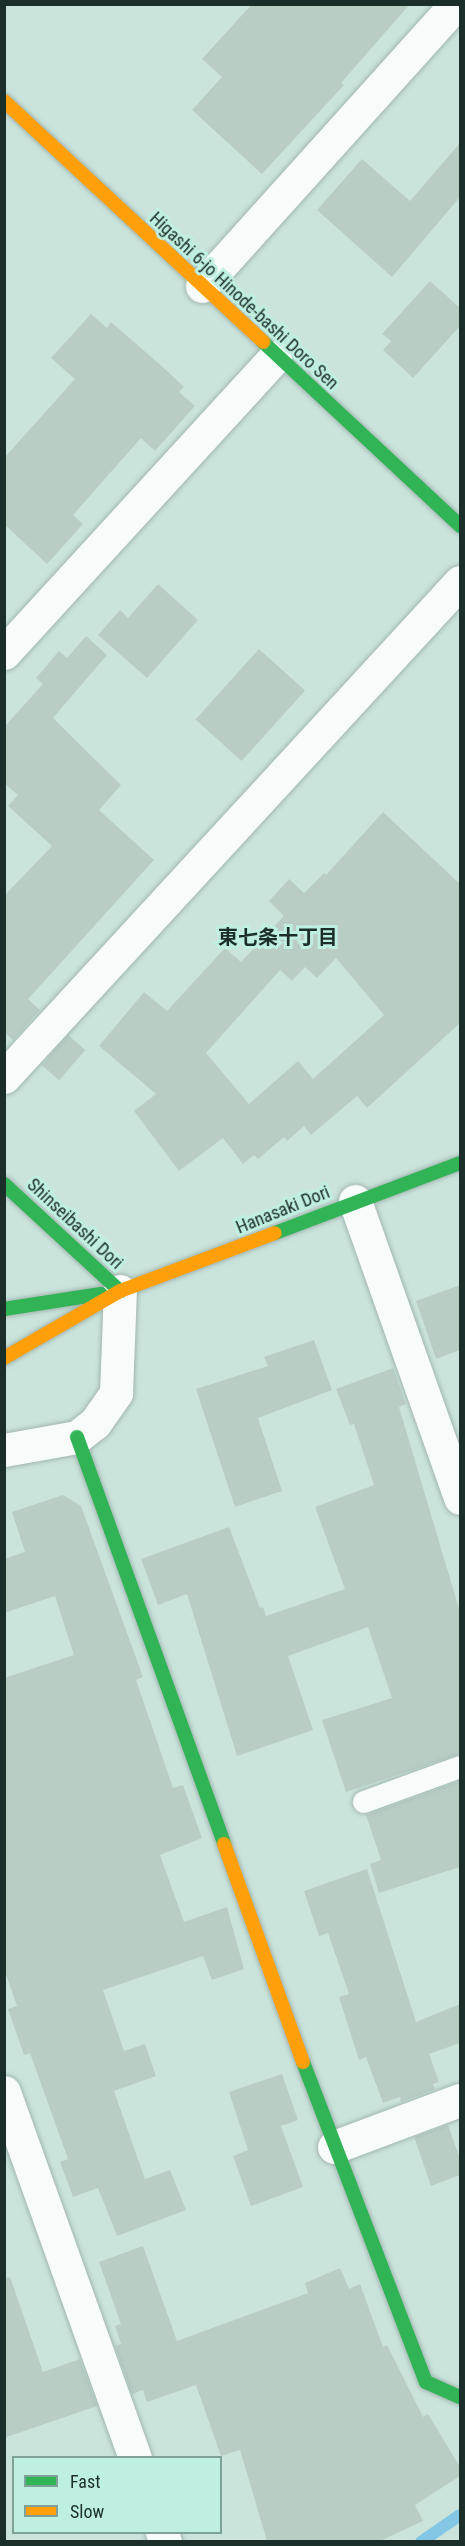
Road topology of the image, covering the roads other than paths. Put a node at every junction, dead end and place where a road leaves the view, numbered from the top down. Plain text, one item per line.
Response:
1 (456, 4) edge
2 (8, 111) edge
3 (201, 286) junction
4 (275, 357) junction
5 (460, 526) edge
6 (460, 582) edge
7 (4, 653) edge
8 (4, 1077) edge
9 (460, 1163) edge
10 (4, 1184) edge
11 (354, 1201) junction
12 (120, 1291) junction
13 (4, 1309) edge
14 (4, 1358) edge
15 (77, 1437) junction
16 (4, 1449) edge
17 (460, 1498) edge
18 (460, 1767) edge
19 (364, 1802) dead end
20 (4, 2092) edge
21 (460, 2100) edge
22 (334, 2147) junction
23 (460, 2397) edge
24 (135, 2456) edge

1 - 3 street
2 - 3 street, Higashi 6-jo Hinode-bashi Doro Sen
3 - 4 street, Higashi 6-jo Hinode-bashi Doro Sen
4 - 5 street, Higashi 6-jo Hinode-bashi Doro Sen
4 - 7 street
6 - 8 street
9 - 11 street, Hanasaki Dori
10 - 12 street, Shinseibashi Dori
11 - 12 street, Hanasaki Dori
11 - 17 street
12 - 13 street, Hanasaki Dori
12 - 14 street, Hanasaki Dori
12 - 15 street
15 - 16 street
15 - 22 street
18 - 19 lane
20 - 24 street
21 - 22 street
22 - 23 street

